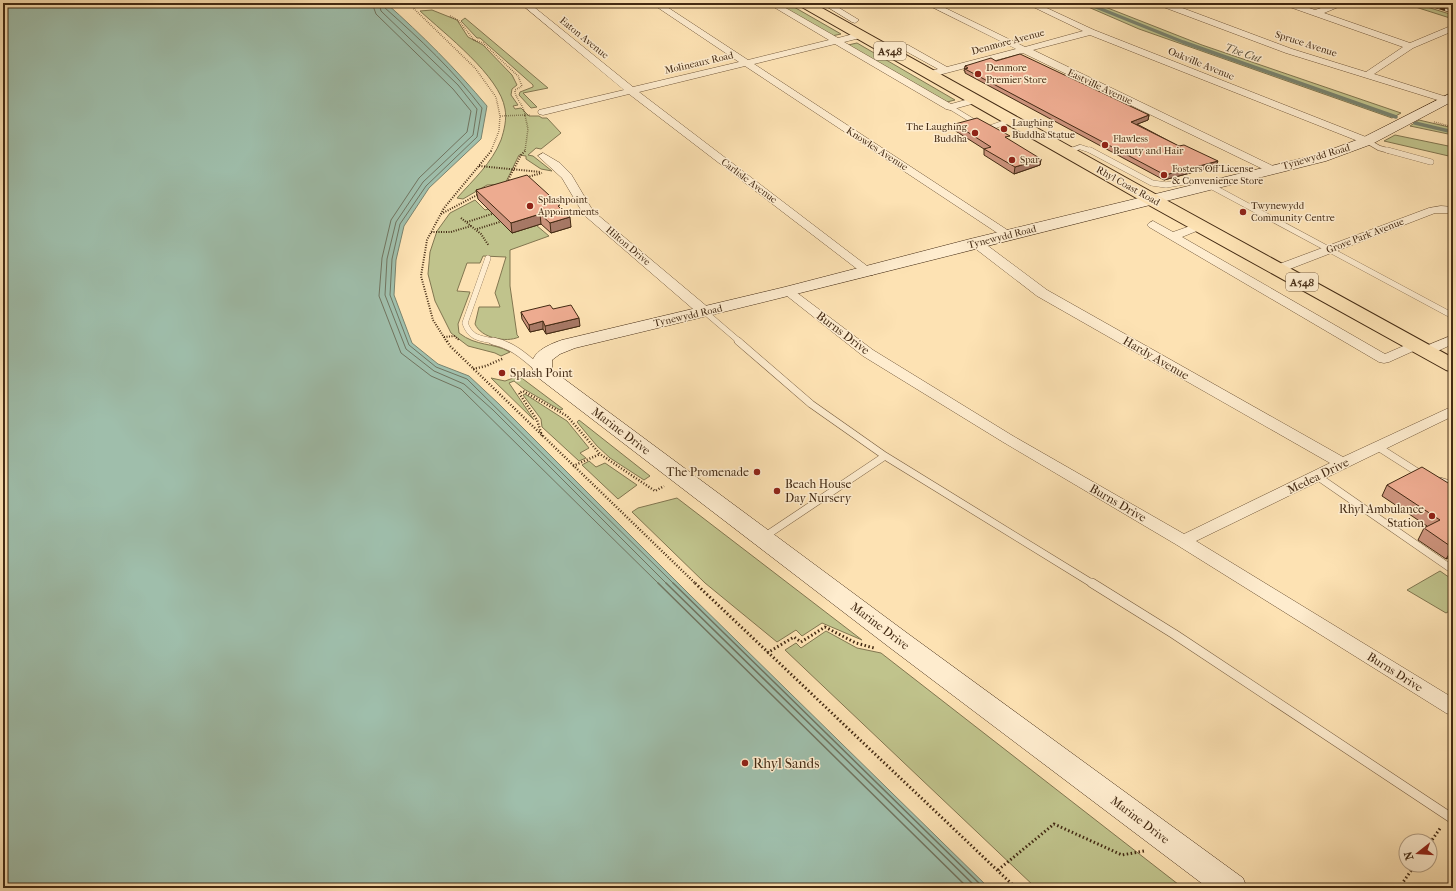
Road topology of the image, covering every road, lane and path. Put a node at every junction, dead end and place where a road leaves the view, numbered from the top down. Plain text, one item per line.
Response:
1 (432, 3) edge
2 (456, 3) edge
3 (524, 3) edge
4 (655, 3) edge
5 (771, 3) edge
6 (805, 3) edge
7 (825, 3) edge
8 (928, 3) edge
9 (1029, 3) edge
10 (1161, 3) edge
11 (1287, 3) edge
12 (1344, 3) edge
13 (446, 10) junction
14 (1315, 13) junction
15 (855, 20) dead end
16 (1453, 28) edge
17 (1091, 32) junction
18 (861, 35) junction
19 (837, 41) junction
20 (1410, 46) junction
21 (905, 47) dead end
22 (1023, 50) junction
23 (746, 63) junction
24 (946, 70) junction
25 (931, 74) junction
26 (1367, 75) junction
27 (630, 90) junction
28 (1450, 98) edge
29 (976, 100) junction
30 (950, 107) junction
31 (543, 112) dead end
32 (525, 115) junction
33 (500, 116) dead end
34 (1012, 120) junction
35 (973, 121) edge
36 (989, 128) edge
37 (1367, 141) junction
38 (1067, 152) junction
39 (543, 156) dead end
40 (1431, 162) dead end
41 (479, 166) dead end
42 (513, 169) junction
43 (1274, 170) junction
44 (525, 178) edge
45 (512, 183) edge
46 (1205, 186) junction
47 (480, 194) edge
48 (1151, 199) junction
49 (1453, 210) edge
50 (498, 212) edge
51 (441, 214) dead end
52 (461, 218) dead end
53 (508, 219) edge
54 (466, 222) junction
55 (471, 225) junction
56 (1153, 225) dead end
57 (1200, 226) junction
58 (476, 229) junction
59 (431, 232) dead end
60 (1009, 235) junction
61 (1173, 236) junction
62 (976, 243) junction
63 (1330, 249) junction
64 (488, 258) joint
65 (1278, 269) junction
66 (868, 272) junction
67 (788, 292) junction
68 (705, 312) junction
69 (1453, 316) edge
70 (1453, 339) edge
71 (1421, 348) junction
72 (500, 360) dead end
73 (544, 364) junction
74 (1453, 366) edge
75 (473, 369) dead end
76 (1453, 410) edge
77 (542, 436) dead end
78 (1378, 446) junction
79 (600, 454) junction
80 (885, 456) junction
81 (1343, 464) junction
82 (574, 466) dead end
83 (682, 476) junction
84 (1317, 476) junction
85 (1453, 484) edge
86 (764, 537) junction
87 (1183, 542) junction
88 (1453, 570) edge
89 (898, 640) junction
90 (767, 653) dead end
91 (1453, 708) edge
92 (1453, 819) edge
93 (1160, 835) junction
94 (998, 870) dead end
95 (1409, 873) edge
96 (1232, 888) edge
97 (1399, 888) edge

1 - 13 lane
2 - 13 street
3 - 27 street, Eaton Avenue
4 - 23 street, Knowles Avenue
5 - 19 street
6 - 18 main road, Rhyl Coast Road / A548
7 - 15 street
8 - 22 street, Eastville Avenue
9 - 17 street, Oakville Avenue
10 - 26 street, Spruce Avenue
11 - 14 street
12 - 14 street
13 - 32 path
14 - 20 street
16 - 20 street
17 - 22 street, Denmore Avenue
17 - 37 street, Oakville Avenue
18 - 19 street, Molineaux Road
18 - 25 main road, Rhyl Coast Road / A548
19 - 23 street, Molineaux Road
19 - 30 street
20 - 26 street
21 - 24 street
22 - 24 street, Denmore Avenue
22 - 43 street, Eastville Avenue
23 - 27 street, Molineaux Road
23 - 60 street, Knowles Avenue
24 - 25 street, Denmore Avenue
25 - 29 main road, Rhyl Coast Road / A548
26 - 28 street, Spruce Avenue
27 - 31 street, Molineaux Road
27 - 66 street, Carlisle Avenue
28 - 37 main road, Tynewydd Road
29 - 30 street
29 - 34 main road, Rhyl Coast Road / A548
30 - 35 lane
32 - 33 path
32 - 42 path
34 - 36 lane
34 - 38 main road, Rhyl Coast Road / A548
37 - 40 lane
37 - 43 main road, Tynewydd Road
38 - 46 lane
38 - 48 main road, Rhyl Coast Road / A548
39 - 68 street, Hilton Drive
41 - 42 path
42 - 44 path
42 - 45 path
43 - 46 main road, Tynewydd Road
46 - 48 main road, Tynewydd Road
46 - 63 lane
47 - 51 path
48 - 57 main road, Rhyl Coast Road / A548
48 - 60 main road, Tynewydd Road
49 - 63 street, Grove Park Avenue
50 - 54 path
52 - 54 path
53 - 58 path
54 - 55 path
55 - 58 path
55 - 59 path
56 - 61 street
57 - 61 street
57 - 65 main road, Rhyl Coast Road / A548
58 - 64 path
60 - 62 main road, Tynewydd Road
61 - 71 street
62 - 66 main road, Tynewydd Road
62 - 81 street, Hardy Avenue
63 - 65 street, Grove Park Avenue
63 - 69 lane
64 - 73 lane
65 - 71 main road, Rhyl Coast Road / A548
66 - 67 main road, Tynewydd Road
67 - 68 main road, Tynewydd Road
67 - 87 street, Burns Drive
68 - 73 main road, Tynewydd Road
68 - 80 lane
70 - 71 street
71 - 74 main road, Rhyl Coast Road / A548
72 - 75 path
73 - 83 main road, Marine Drive
76 - 78 street, Medea Drive
77 - 79 path
78 - 81 street, Medea Drive
78 - 85 lane
79 - 82 path
79 - 83 path
80 - 86 lane
80 - 92 lane
81 - 84 street, Medea Drive
83 - 86 main road, Marine Drive
84 - 87 street, Medea Drive
84 - 88 lane
86 - 89 main road, Marine Drive
87 - 91 street, Burns Drive
89 - 90 path
89 - 93 main road, Marine Drive
93 - 94 path
93 - 96 main road, Marine Drive
95 - 97 path

